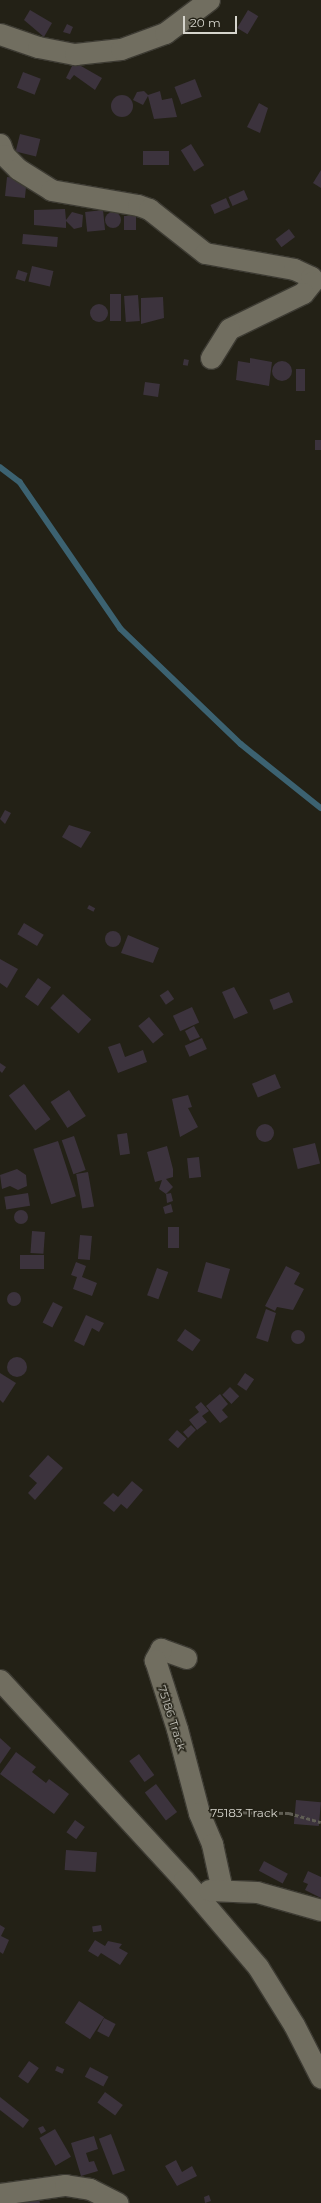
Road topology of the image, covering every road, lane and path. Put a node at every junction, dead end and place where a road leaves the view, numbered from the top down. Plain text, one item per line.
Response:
1 (210, 0) edge
2 (0, 34) edge
3 (0, 144) edge
4 (211, 358) dead end
5 (186, 1658) dead end
6 (0, 1680) edge
7 (199, 1814) junction
8 (321, 1822) edge
9 (192, 1890) junction
10 (222, 1890) junction
11 (321, 1910) edge
12 (321, 2078) edge
13 (0, 2194) edge
14 (118, 2203) edge

1 - 2 street
3 - 4 street
5 - 7 street, 75186 Track
6 - 9 street
7 - 8 path, 75183 Track
7 - 10 street, 75183 Track
9 - 10 street
9 - 12 street
10 - 11 street
13 - 14 street

